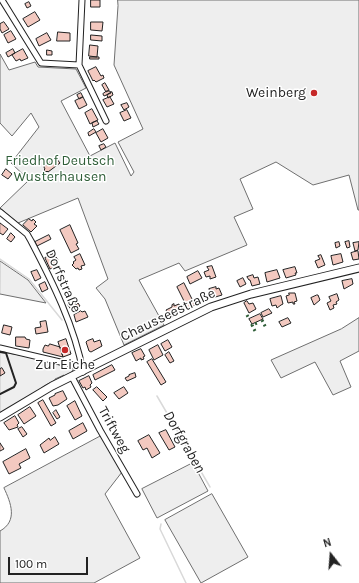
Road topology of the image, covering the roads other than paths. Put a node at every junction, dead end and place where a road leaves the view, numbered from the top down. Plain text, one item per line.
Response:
1 (2, 0) edge
2 (82, 0) edge
3 (79, 65) junction
4 (106, 121) dead end
5 (0, 212) edge
6 (359, 268) edge
7 (0, 348) edge
8 (83, 372) junction
9 (72, 377) junction
10 (0, 417) edge
11 (137, 494) dead end

1 - 3 street
2 - 3 street
3 - 4 street
5 - 8 street, Dorfstraße
6 - 8 main road, Chausseestraße
7 - 8 street
8 - 9 main road, Chausseestraße
9 - 10 main road, Chausseestraße
9 - 11 street, Triftweg

